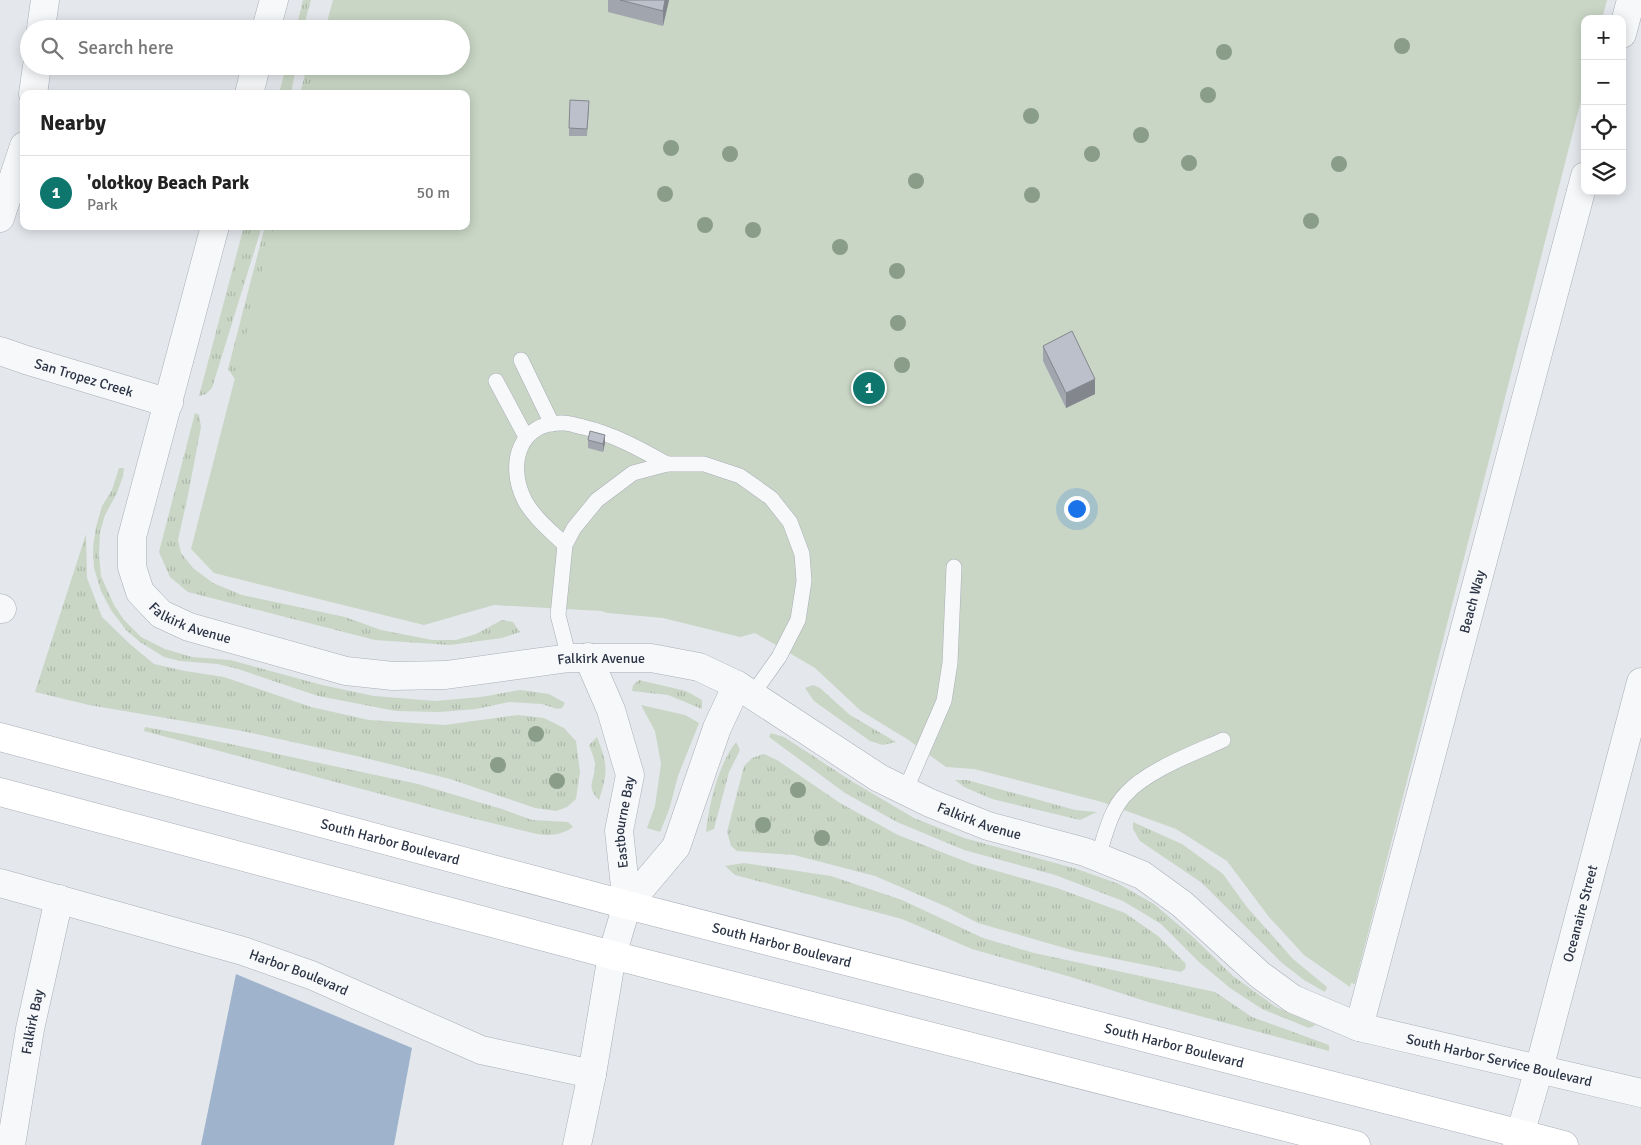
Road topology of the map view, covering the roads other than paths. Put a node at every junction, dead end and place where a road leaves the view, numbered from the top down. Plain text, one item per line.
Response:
1 (45, 0) edge
2 (274, 0) edge
3 (1631, 0) edge
4 (1626, 19) edge
5 (42, 20) edge
6 (268, 20) edge
7 (36, 75) edge
8 (254, 75) edge
9 (34, 90) edge
10 (250, 90) edge
11 (20, 158) edge
12 (1581, 191) edge
13 (0, 216) edge
14 (214, 230) edge
15 (0, 350) edge
16 (520, 360) dead end
17 (496, 381) dead end
18 (169, 403) junction
19 (552, 424) junction
20 (526, 437) junction
21 (667, 464) junction
22 (565, 545) junction
23 (954, 568) dead end
24 (579, 658) junction
25 (1641, 682) edge
26 (745, 690) junction
27 (0, 737) edge
28 (1223, 740) dead end
29 (905, 791) junction
30 (0, 792) edge
31 (1098, 857) junction
32 (0, 884) edge
33 (59, 899) junction
34 (626, 905) junction
35 (612, 955) junction
36 (1359, 1027) junction
37 (1538, 1069) junction
38 (592, 1074) junction
39 (1641, 1093) edge
40 (1518, 1139) edge
41 (10, 1145) edge
42 (577, 1145) edge
43 (1356, 1145) edge
44 (1564, 1145) edge

1 - 5 street
2 - 6 street
3 - 4 street
7 - 9 street
8 - 10 street
11 - 13 street
12 - 36 street, Beach Way
14 - 18 street, Falkirk Avenue
15 - 18 street, San Tropez Creek
16 - 19 lane
17 - 20 lane
18 - 24 street, Falkirk Avenue
19 - 20 lane
19 - 21 lane
20 - 22 lane
21 - 22 lane
21 - 26 lane
22 - 24 lane
23 - 29 lane
24 - 26 street, Falkirk Avenue
24 - 34 street, Eastbourne Bay
25 - 37 street, Oceanaire Street
26 - 29 street, Falkirk Avenue
26 - 34 street, Eastbourne Bay
27 - 34 main road, South Harbor Boulevard
28 - 31 lane
29 - 31 street, Falkirk Avenue
30 - 35 main road
31 - 36 street, Falkirk Avenue
32 - 33 street, Harbor Boulevard
33 - 38 street, Harbor Boulevard
33 - 41 street, Falkirk Bay
34 - 35 street, Eastbourne Bay
34 - 40 main road, South Harbor Boulevard
35 - 38 street, Eastbourne Bay
35 - 43 main road
36 - 37 street, South Harbor Service Boulevard
37 - 39 street, South Harbor Service Boulevard
37 - 40 street, Oceanaire Street
38 - 42 street, Eastbourne Bay
40 - 44 main road, South Harbor Boulevard

